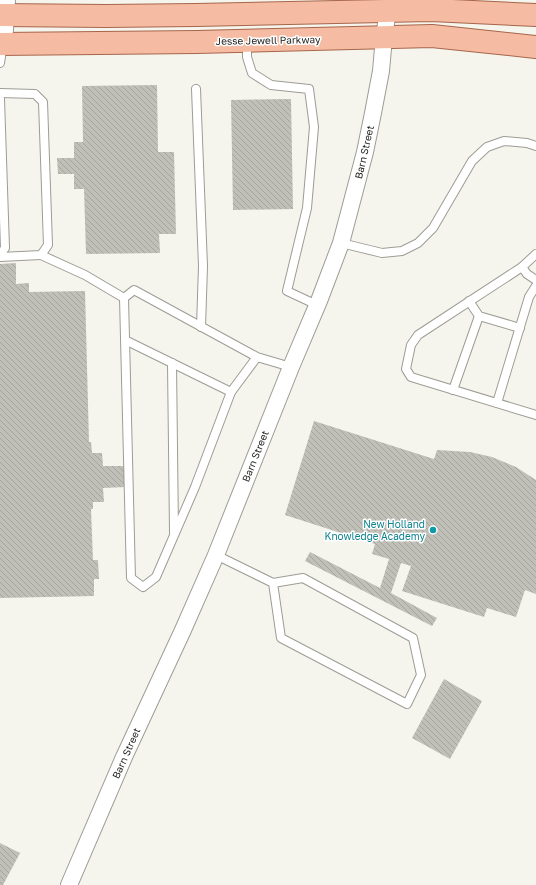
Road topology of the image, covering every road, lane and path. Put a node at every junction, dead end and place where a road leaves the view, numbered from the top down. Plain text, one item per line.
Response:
1 (4, 10) edge
2 (388, 10) junction
3 (536, 15) edge
4 (384, 37) junction
5 (247, 40) junction
6 (536, 47) edge
7 (1, 50) edge
8 (196, 89) dead end
9 (0, 93) edge
10 (0, 100) edge
11 (536, 146) edge
12 (342, 243) junction
13 (536, 254) edge
14 (41, 255) junction
15 (0, 256) edge
16 (522, 267) junction
17 (536, 280) edge
18 (536, 286) edge
19 (124, 298) junction
20 (469, 301) junction
21 (317, 306) junction
22 (479, 316) junction
23 (201, 327) junction
24 (520, 328) junction
25 (125, 340) junction
26 (257, 357) junction
27 (172, 363) junction
28 (291, 367) junction
29 (453, 390) junction
30 (231, 392) junction
31 (497, 403) junction
32 (536, 415) edge
33 (174, 535) junction
34 (216, 555) junction
35 (273, 583) junction
36 (69, 885) edge

1 - 2 main road
1 - 7 street
2 - 3 main road
2 - 4 street, Barn Street
4 - 5 main road, Jesse Jewell Parkway
4 - 6 main road, Jesse Jewell Parkway
4 - 12 street, Barn Street
5 - 7 main road, Jesse Jewell Parkway
5 - 21 lane
8 - 23 lane
9 - 14 lane
10 - 15 lane
11 - 12 lane
12 - 21 street, Barn Street
13 - 16 lane
14 - 15 lane
14 - 19 lane
16 - 17 lane
16 - 20 lane
18 - 24 lane
19 - 23 lane
19 - 25 lane
20 - 22 lane
20 - 29 lane
21 - 28 street, Barn Street
22 - 24 lane
22 - 29 lane
23 - 26 lane
24 - 31 lane
25 - 27 lane
25 - 33 lane
26 - 28 lane
26 - 30 lane
27 - 30 lane
27 - 33 lane
28 - 34 street, Barn Street
29 - 31 lane
30 - 33 lane
31 - 32 lane
34 - 35 lane
34 - 36 street, Barn Street
35 - 35 lane

